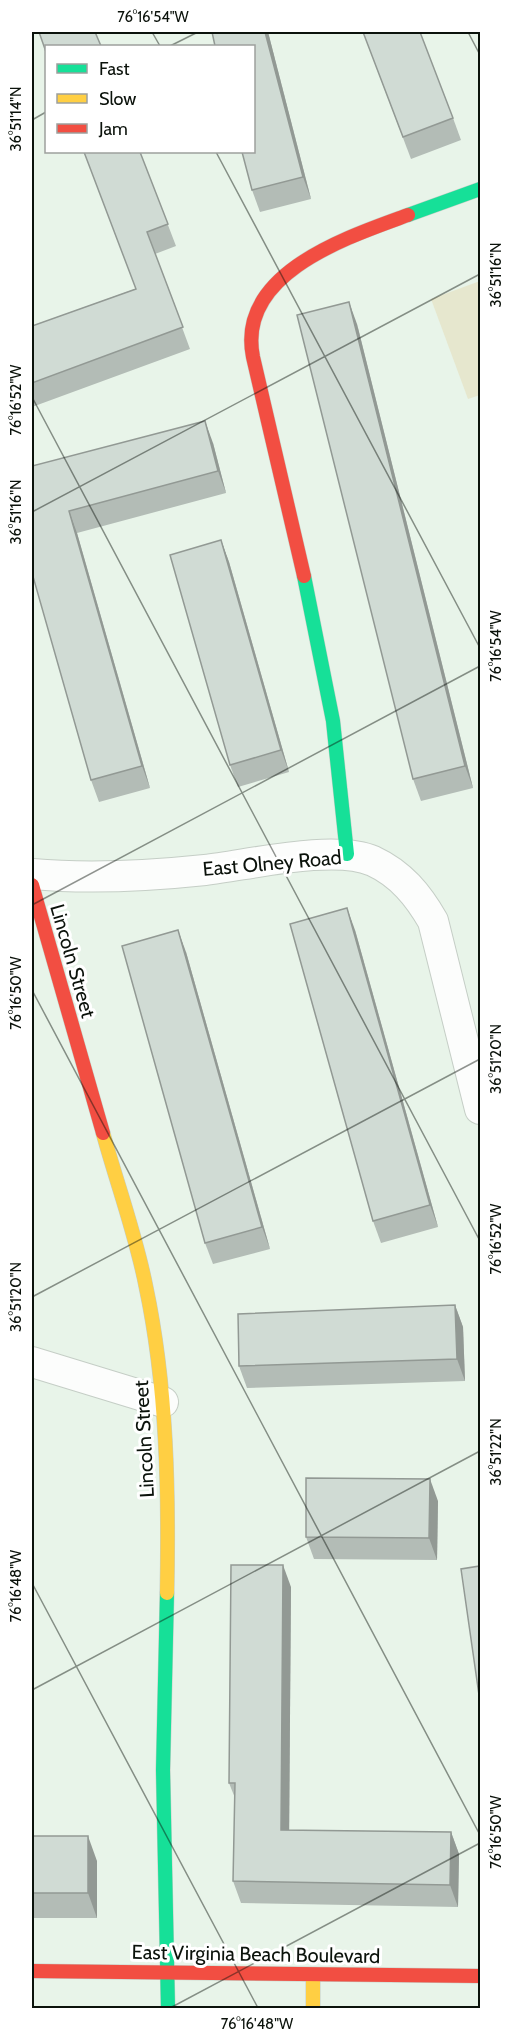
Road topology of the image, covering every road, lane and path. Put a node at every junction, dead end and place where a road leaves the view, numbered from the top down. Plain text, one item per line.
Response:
1 (480, 189) edge
2 (347, 854) junction
3 (32, 874) edge
4 (32, 885) edge
5 (479, 1102) edge
6 (32, 1362) edge
7 (163, 1402) junction
8 (32, 1971) edge
9 (167, 1972) junction
10 (313, 1975) junction
11 (480, 1977) edge
12 (168, 2008) edge
13 (313, 2008) edge

1 - 2 street
2 - 3 street, East Olney Road
2 - 5 street, East Olney Road
4 - 7 street, Lincoln Street
6 - 7 street
7 - 9 street, Lincoln Street
8 - 9 street, East Virginia Beach Boulevard
9 - 10 street, East Virginia Beach Boulevard
9 - 12 street, Lincoln Street
10 - 11 street, East Virginia Beach Boulevard
10 - 13 street

